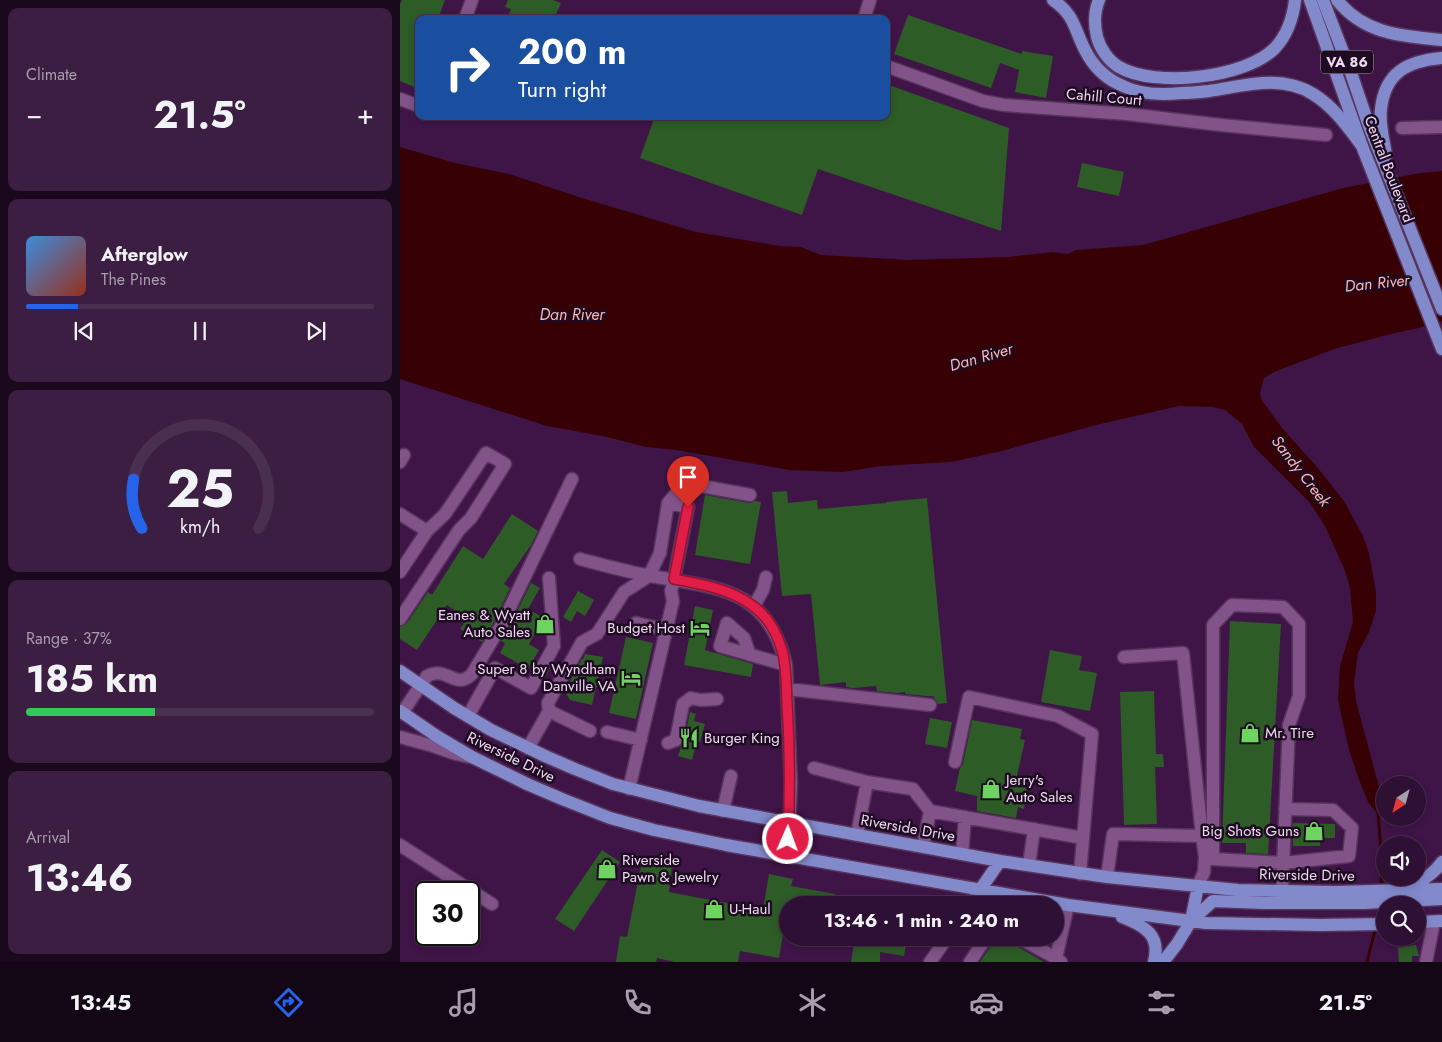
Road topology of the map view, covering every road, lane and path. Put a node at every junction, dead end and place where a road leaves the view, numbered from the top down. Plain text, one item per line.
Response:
1 (472, 0) edge
2 (870, 0) edge
3 (1053, 0) edge
4 (1099, 0) edge
5 (1295, 0) edge
6 (1310, 0) edge
7 (1323, 0) edge
8 (1337, 0) edge
9 (467, 15) edge
10 (865, 15) edge
11 (1442, 40) edge
12 (1442, 58) edge
13 (890, 67) edge
14 (400, 99) edge
15 (415, 105) edge
16 (1442, 127) edge
17 (1402, 128) dead end
18 (1326, 136) dead end
19 (1362, 146) junction
20 (1389, 175) junction
21 (1442, 309) edge
22 (1442, 349) edge
23 (572, 479) dead end
24 (750, 495) dead end
25 (668, 503) junction
26 (400, 514) edge
27 (427, 531) junction
28 (660, 553) junction
29 (679, 556) junction
30 (580, 559) dead end
31 (400, 572) edge
32 (649, 576) junction
33 (766, 577) dead end
34 (549, 578) dead end
35 (674, 579) junction
36 (754, 606) junction
37 (400, 619) edge
38 (636, 622) dead end
39 (667, 630) junction
40 (750, 655) dead end
41 (1124, 657) dead end
42 (786, 665) junction
43 (400, 671) edge
44 (420, 685) junction
45 (787, 689) junction
46 (716, 699) dead end
47 (930, 705) dead end
48 (549, 711) junction
49 (401, 712) edge
50 (468, 716) junction
51 (590, 731) dead end
52 (607, 732) dead end
53 (400, 737) edge
54 (641, 740) junction
55 (668, 743) dead end
56 (528, 748) junction
57 (472, 757) junction
58 (955, 762) dead end
59 (814, 768) dead end
60 (731, 776) dead end
61 (867, 782) junction
62 (629, 789) junction
63 (1285, 810) junction
64 (723, 811) junction
65 (930, 811) junction
66 (965, 817) junction
67 (789, 822) junction
68 (1034, 829) junction
69 (857, 835) junction
70 (1202, 836) junction
71 (1083, 838) junction
72 (400, 845) edge
73 (923, 847) junction
74 (962, 854) junction
75 (788, 856) junction
76 (1209, 858) junction
77 (1000, 861) junction
78 (1442, 862) edge
79 (1284, 864) junction
80 (1029, 865) junction
81 (1080, 874) junction
82 (1107, 878) junction
83 (1198, 886) junction
84 (1442, 888) edge
85 (980, 890) junction
86 (1392, 890) junction
87 (1282, 891) junction
88 (976, 896) edge
89 (993, 896) edge
90 (1365, 897) junction
91 (1442, 899) edge
92 (492, 904) dead end
93 (1064, 905) edge
94 (1068, 905) junction
95 (1106, 910) junction
96 (1191, 921) junction
97 (1438, 922) edge
98 (1376, 924) edge
99 (941, 946) edge
100 (981, 946) edge
101 (1033, 946) edge
102 (1058, 960) edge
103 (930, 962) edge
104 (970, 962) edge
105 (1154, 962) edge
106 (1163, 962) edge
107 (1426, 962) edge

1 - 9 street
2 - 10 street
3 - 19 main road
4 - 5 main road
6 - 19 main road, Central Boulevard
7 - 20 main road, Central Boulevard / VA 86
8 - 11 main road
12 - 20 main road
13 - 18 street, Cahill Court
14 - 15 street
16 - 17 street
19 - 22 main road, Central Boulevard
20 - 21 main road, Central Boulevard
23 - 44 street
24 - 25 street
25 - 28 street
25 - 29 street
26 - 27 street
27 - 31 street
27 - 37 street
28 - 29 street
28 - 32 street
29 - 35 street
30 - 32 street
32 - 35 street
32 - 48 street
33 - 36 street
34 - 50 street
35 - 36 street
35 - 39 street
36 - 42 street
38 - 39 street
39 - 54 street
40 - 42 street
41 - 70 street
42 - 45 street
43 - 44 main road, Riverside Drive
44 - 49 street
44 - 50 main road, Riverside Drive
45 - 47 street
45 - 67 street
46 - 55 street
48 - 51 street
48 - 56 street
49 - 57 main road, Riverside Drive
50 - 56 main road, Riverside Drive
52 - 54 street
53 - 57 street
54 - 62 street
56 - 62 main road, Riverside Drive
57 - 75 main road, Riverside Drive
58 - 71 street
59 - 61 street
60 - 64 street
61 - 65 street
61 - 69 street
62 - 64 main road, Riverside Drive
63 - 76 street
63 - 79 street
63 - 79 street
64 - 67 main road, Riverside Drive
65 - 66 street
65 - 73 street
66 - 68 street
66 - 74 street
67 - 69 main road, Riverside Drive
67 - 75 street
68 - 71 street
68 - 80 street
69 - 73 main road, Riverside Drive
70 - 76 street
70 - 82 street
71 - 81 street
72 - 92 street
73 - 74 main road, Riverside Drive
74 - 77 main road, Riverside Drive
75 - 85 main road, Riverside Drive
76 - 79 street
76 - 83 street
77 - 80 main road, Riverside Drive
77 - 85 main road
78 - 86 main road
79 - 87 street
80 - 81 main road, Riverside Drive
81 - 82 main road, Riverside Drive
82 - 83 main road, Riverside Drive
83 - 87 main road, Riverside Drive
83 - 96 main road
84 - 86 main road, Riverside Drive
85 - 88 street
85 - 89 main road, Riverside Drive
86 - 90 main road, Riverside Drive
87 - 90 main road, Riverside Drive
90 - 91 main road
90 - 96 main road
93 - 94 main road, Riverside Drive
94 - 95 main road, Riverside Drive
94 - 102 street
95 - 96 main road, Riverside Drive
95 - 105 main road
96 - 98 main road, Riverside Drive
96 - 106 main road
97 - 107 street
99 - 103 street
100 - 104 street
101 - 102 street

